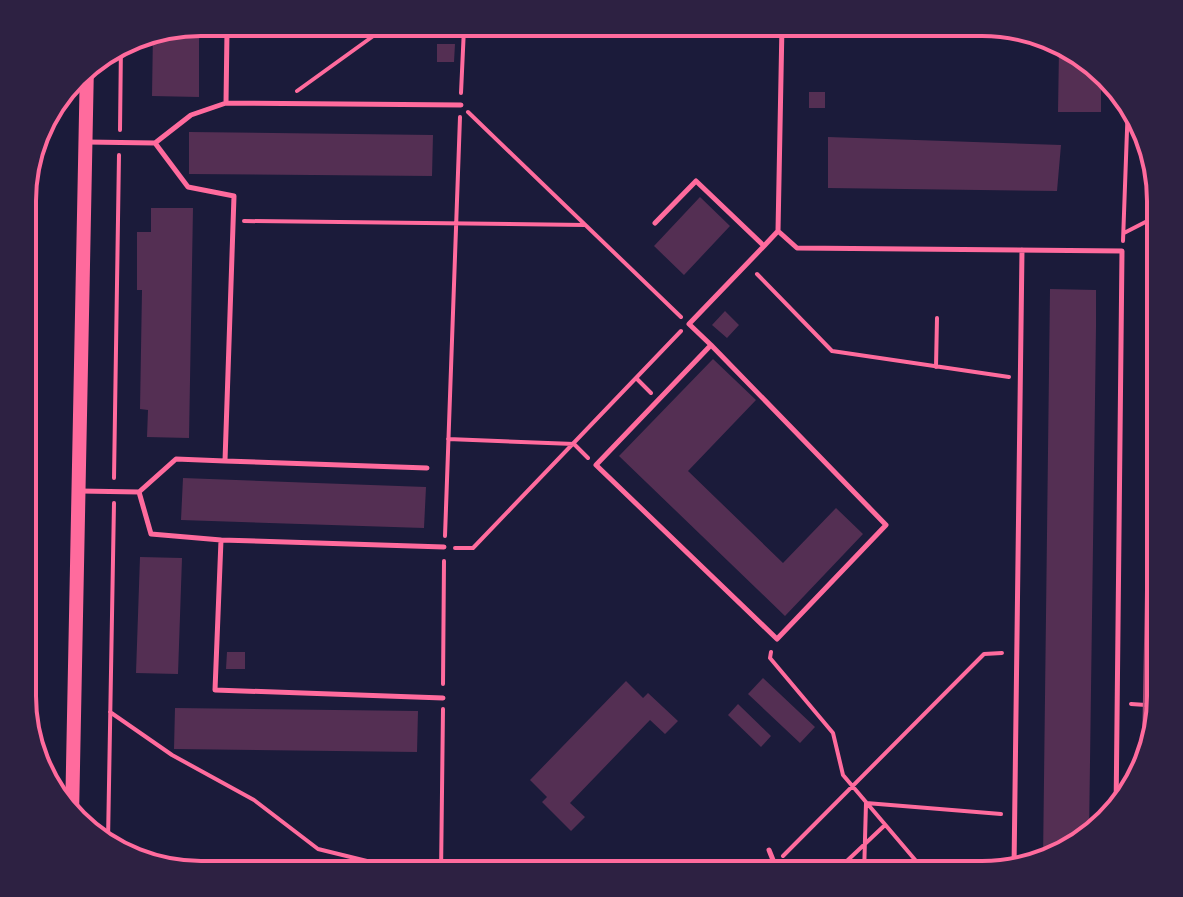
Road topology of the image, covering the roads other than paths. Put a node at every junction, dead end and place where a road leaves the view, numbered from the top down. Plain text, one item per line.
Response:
1 (227, 36) edge
2 (782, 36) edge
3 (87, 82) edge
4 (226, 103) junction
5 (461, 105) road end
6 (85, 142) junction
7 (155, 143) junction
8 (655, 223) dead end
9 (778, 231) junction
10 (764, 246) junction
11 (1022, 250) junction
12 (711, 345) junction
13 (225, 461) junction
14 (427, 468) dead end
15 (79, 491) junction
16 (139, 492) junction
17 (221, 540) junction
18 (444, 547) road end
19 (443, 698) road end
20 (1116, 792) edge
21 (72, 799) edge
22 (769, 850) dead end
23 (1014, 858) edge
24 (774, 861) edge

1 - 4 lane
2 - 9 lane
3 - 6 main road
4 - 5 lane
4 - 7 lane
6 - 7 lane
6 - 15 main road
7 - 13 lane
8 - 10 lane
9 - 10 lane
9 - 11 lane
10 - 12 lane
11 - 20 lane
11 - 23 lane
12 - 12 lane
13 - 14 lane
13 - 16 lane
15 - 16 lane
15 - 21 main road
16 - 17 lane
17 - 18 lane
17 - 19 lane
22 - 24 lane

